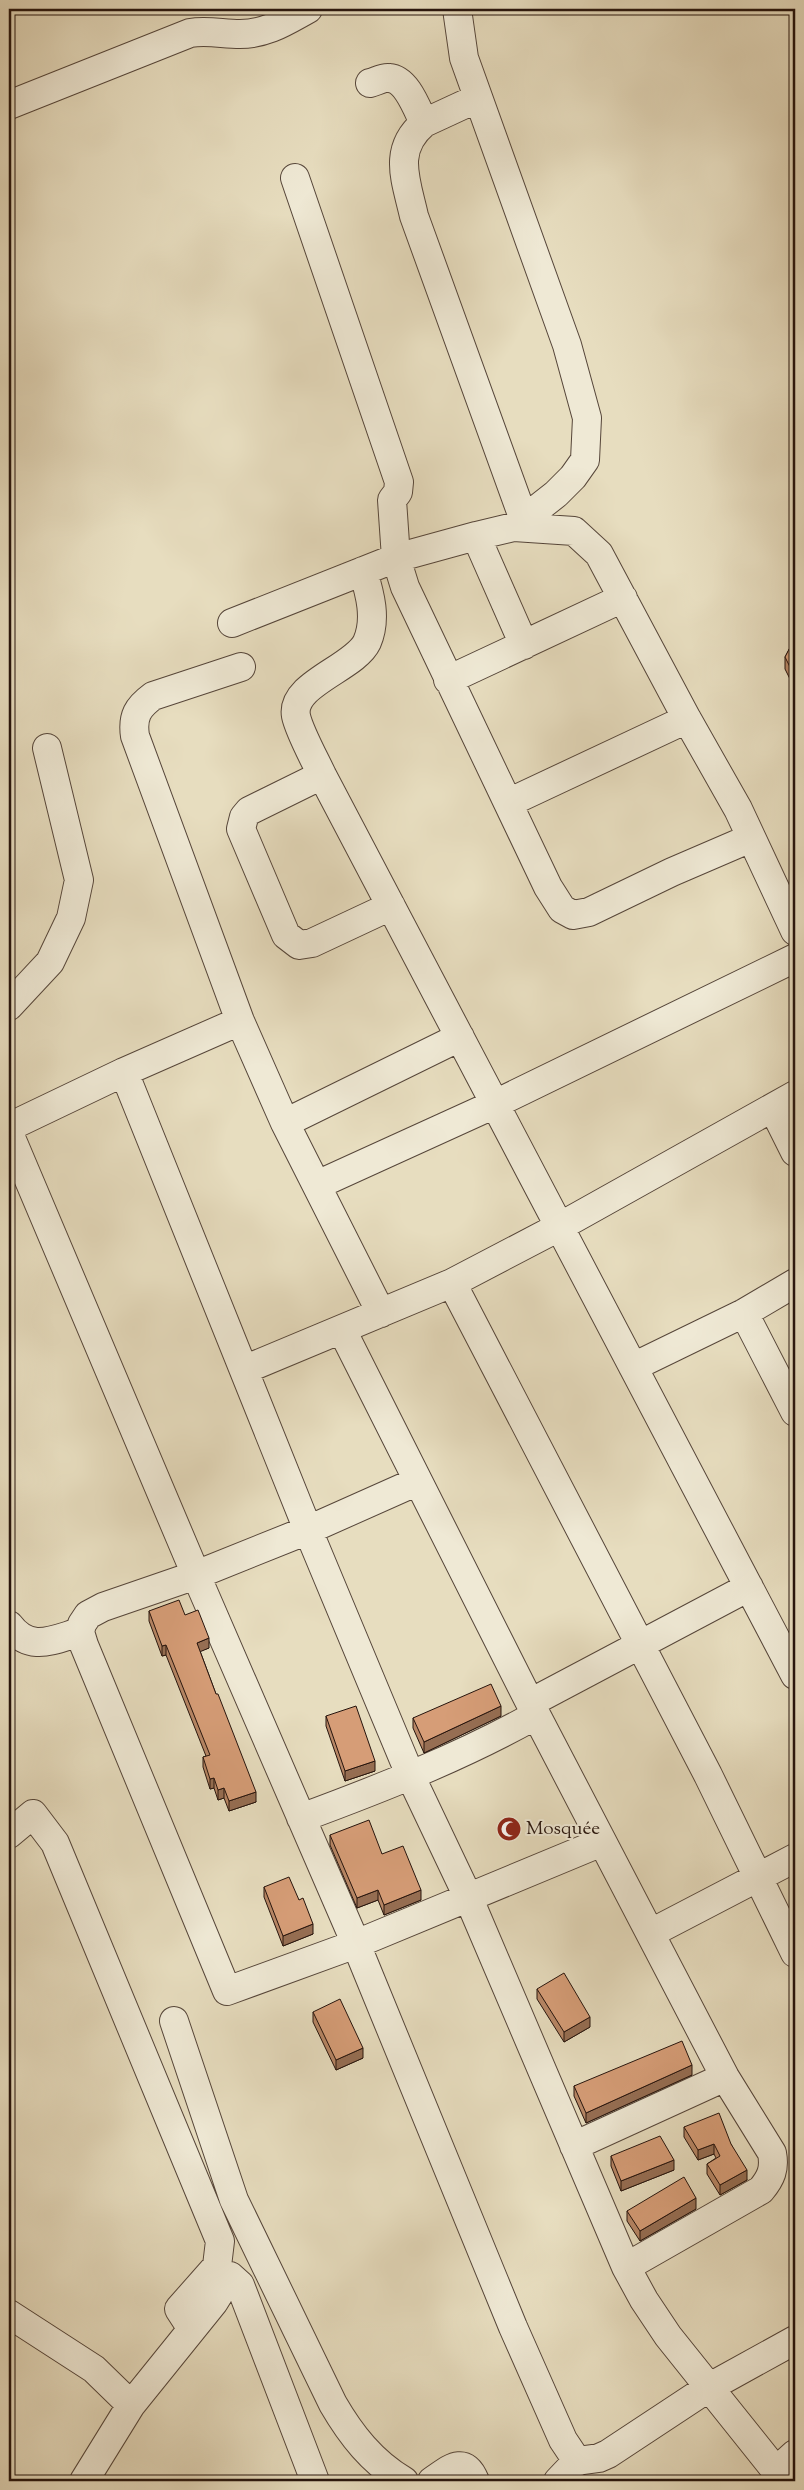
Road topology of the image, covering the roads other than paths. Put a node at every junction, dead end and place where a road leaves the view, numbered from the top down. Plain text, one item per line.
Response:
1 (308, 9) edge
2 (456, 9) edge
3 (370, 83) dead end
4 (478, 98) junction
5 (9, 105) edge
6 (424, 122) junction
7 (295, 178) dead end
8 (519, 523) junction
9 (476, 536) junction
10 (396, 558) junction
11 (363, 571) junction
12 (623, 598) junction
13 (232, 623) dead end
14 (524, 644) junction
15 (241, 667) dead end
16 (448, 680) junction
17 (687, 719) junction
18 (47, 748) dead end
19 (322, 775) junction
20 (508, 803) junction
21 (750, 838) junction
22 (391, 906) junction
23 (795, 931) edge
24 (795, 958) edge
25 (9, 1006) edge
26 (240, 1021) junction
27 (460, 1037) junction
28 (124, 1072) junction
29 (784, 1102) edge
30 (495, 1104) junction
31 (285, 1123) junction
32 (9, 1127) edge
33 (9, 1133) edge
34 (795, 1152) edge
35 (317, 1185) junction
36 (559, 1227) junction
37 (452, 1282) junction
38 (795, 1283) edge
39 (380, 1313) junction
40 (744, 1313) junction
41 (342, 1330) junction
42 (633, 1367) junction
43 (246, 1369) junction
44 (795, 1412) edge
45 (418, 1481) junction
46 (308, 1530) junction
47 (196, 1576) junction
48 (748, 1588) junction
49 (9, 1625) edge
50 (80, 1632) junction
51 (640, 1644) junction
52 (795, 1675) edge
53 (533, 1709) junction
54 (411, 1777) junction
55 (301, 1818) junction
56 (9, 1834) edge
57 (602, 1842) junction
58 (795, 1858) edge
59 (758, 1877) junction
60 (469, 1899) junction
61 (651, 1932) junction
62 (356, 1944) junction
63 (795, 1953) edge
64 (174, 2020) dead end
65 (725, 2077) junction
66 (574, 2146) junction
67 (626, 2267) junction
68 (9, 2314) edge
69 (192, 2329) junction
70 (795, 2340) edge
71 (708, 2388) junction
72 (131, 2405) junction
73 (578, 2460) junction
74 (785, 2469) edge
75 (468, 2478) edge
76 (84, 2481) edge
77 (316, 2481) edge
78 (404, 2481) edge
79 (432, 2481) edge
80 (558, 2481) edge

1 - 5 street
2 - 4 street
3 - 6 street
4 - 6 street
4 - 8 street
6 - 8 street
7 - 10 street
8 - 9 street
8 - 12 street
9 - 10 street
9 - 14 street
10 - 11 street
10 - 16 street
11 - 13 street
11 - 19 street
12 - 14 street
12 - 17 street
14 - 16 street
15 - 26 street
16 - 20 street
17 - 20 street
17 - 21 street
18 - 25 street
19 - 22 street
19 - 22 street
20 - 21 street
21 - 23 street
22 - 27 street
24 - 30 street
26 - 28 street
26 - 31 street
27 - 30 street
27 - 31 street
28 - 32 street
28 - 43 street
29 - 34 street
29 - 36 street
30 - 35 street
30 - 36 street
31 - 35 street
33 - 47 street
35 - 39 street
36 - 37 street
36 - 42 street
37 - 39 street
37 - 51 street
38 - 40 street
39 - 41 street
40 - 42 street
40 - 44 street
41 - 43 street
41 - 45 street
42 - 48 street
43 - 46 street
45 - 46 street
45 - 53 street
46 - 47 street
46 - 54 street
47 - 50 street
47 - 55 street
48 - 51 street
48 - 52 street
49 - 50 street
50 - 62 street
51 - 53 street
51 - 59 street
53 - 54 street
53 - 57 street
54 - 55 street
54 - 60 street
55 - 62 street
56 - 69 street
57 - 60 street
57 - 61 street
58 - 59 street
59 - 61 street
59 - 63 street
60 - 62 street
60 - 66 street
61 - 65 street
62 - 73 street
64 - 78 street
65 - 66 street
65 - 67 street
66 - 67 street
67 - 71 street
68 - 72 street
69 - 72 street
69 - 77 street
70 - 71 street
71 - 73 street
71 - 74 street
72 - 76 street
73 - 80 street
75 - 79 street

